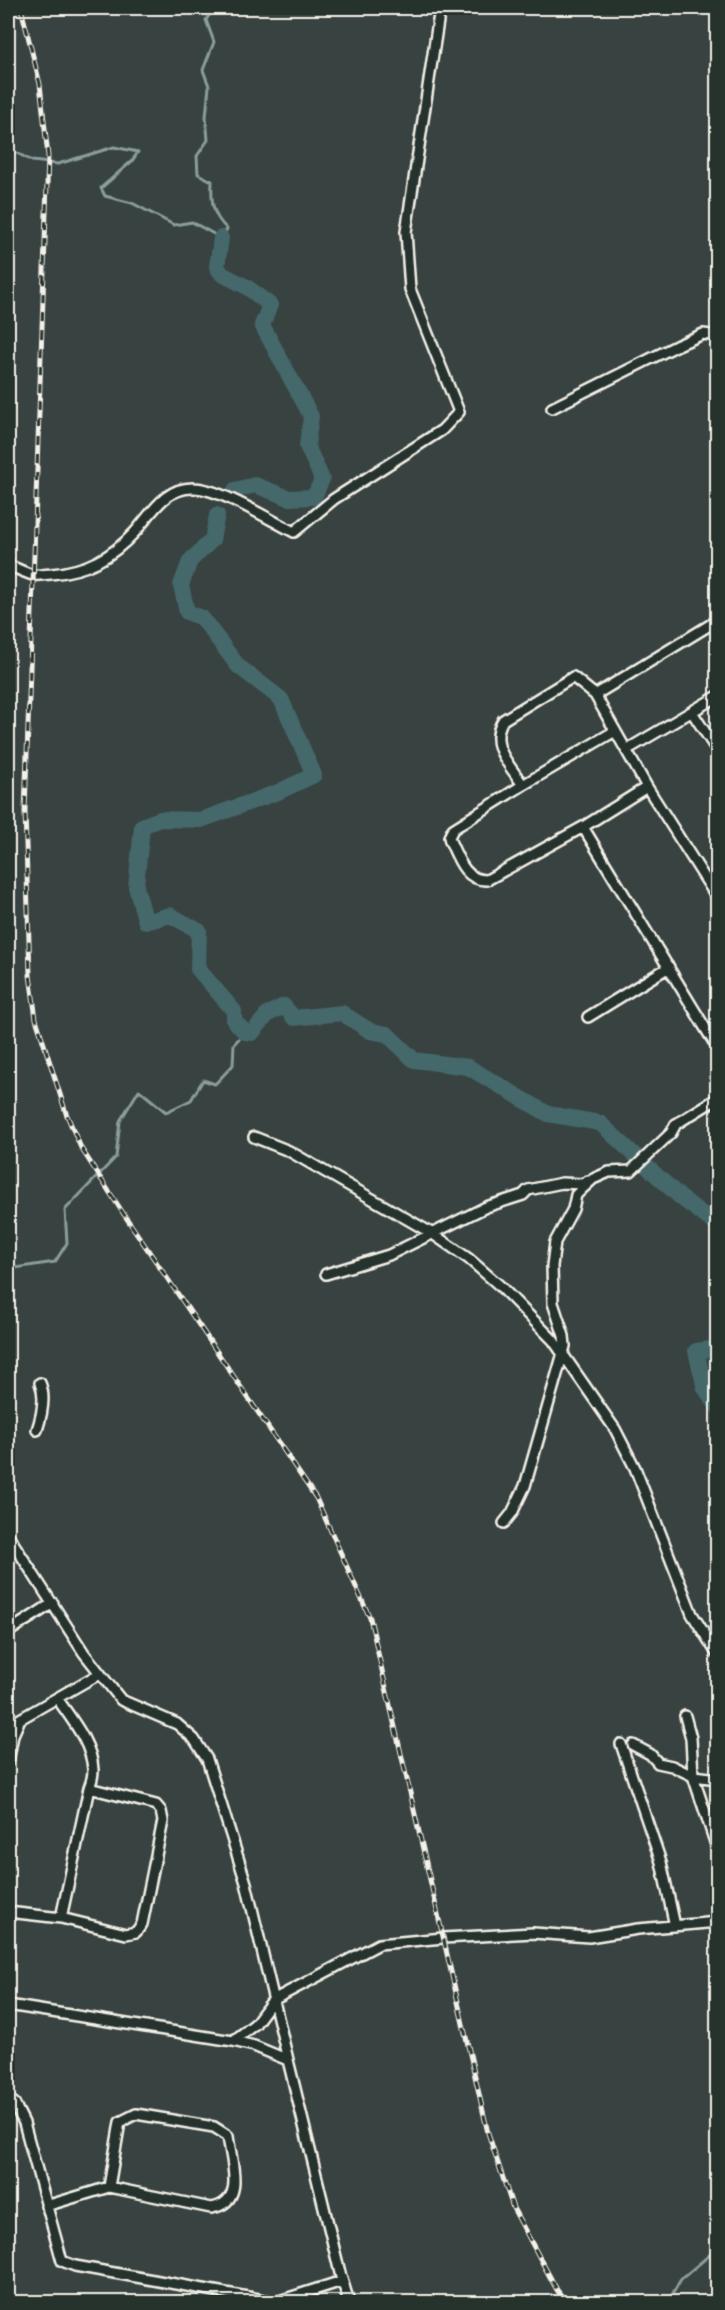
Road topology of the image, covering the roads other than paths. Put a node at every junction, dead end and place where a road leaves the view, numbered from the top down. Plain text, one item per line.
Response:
1 (440, 8) edge
2 (717, 336) edge
3 (552, 408) dead end
4 (8, 565) edge
5 (717, 620) edge
6 (595, 695) junction
7 (717, 696) edge
8 (692, 712) junction
9 (615, 731) junction
10 (628, 749) junction
11 (717, 752) edge
12 (523, 785) junction
13 (647, 787) junction
14 (583, 827) junction
15 (717, 899) edge
16 (669, 967) junction
17 (588, 1017) dead end
18 (717, 1049) edge
19 (717, 1098) edge
20 (254, 1137) dead end
21 (593, 1179) junction
22 (433, 1234) junction
23 (326, 1274) dead end
24 (562, 1352) junction
25 (40, 1383) dead end
26 (37, 1430) dead end
27 (504, 1523) dead end
28 (8, 1534) edge
29 (53, 1603) junction
30 (8, 1632) edge
31 (717, 1655) edge
32 (99, 1674) junction
33 (57, 1698) junction
34 (685, 1716) dead end
35 (10, 1734) edge
36 (621, 1744) dead end
37 (633, 1745) dead end
38 (8, 1762) edge
39 (693, 1776) junction
40 (717, 1779) edge
41 (89, 1788) junction
42 (717, 1851) edge
43 (8, 1912) edge
44 (61, 1918) junction
45 (715, 1922) edge
46 (675, 1926) junction
47 (717, 1932) edge
48 (273, 2000) junction
49 (8, 2005) edge
50 (233, 2041) junction
51 (288, 2060) junction
52 (8, 2099) edge
53 (109, 2187) junction
54 (46, 2206) junction
55 (342, 2281) junction
56 (349, 2302) edge

1 - 4 street
2 - 3 street
5 - 6 street
6 - 9 street
6 - 12 street
7 - 8 street
8 - 10 street
8 - 11 street
9 - 10 street
9 - 12 street
10 - 13 street
12 - 14 street
13 - 14 street
13 - 15 street
14 - 16 street
16 - 17 street
16 - 18 street
19 - 21 street
20 - 22 street
21 - 22 street
21 - 24 street
22 - 23 street
22 - 24 street
24 - 27 street
24 - 31 street
25 - 26 street
28 - 29 street
29 - 30 street
29 - 32 street
32 - 33 street
32 - 48 street
33 - 35 street
33 - 41 street
34 - 39 street
35 - 38 street
36 - 46 street
37 - 39 street
39 - 40 street
39 - 42 street
41 - 44 street
41 - 44 street
43 - 44 street
45 - 46 street
45 - 47 street
46 - 48 street
48 - 50 street
48 - 51 street
49 - 50 street
50 - 51 street
51 - 55 street
52 - 54 street
53 - 53 street
53 - 54 street
54 - 55 street
55 - 56 street

